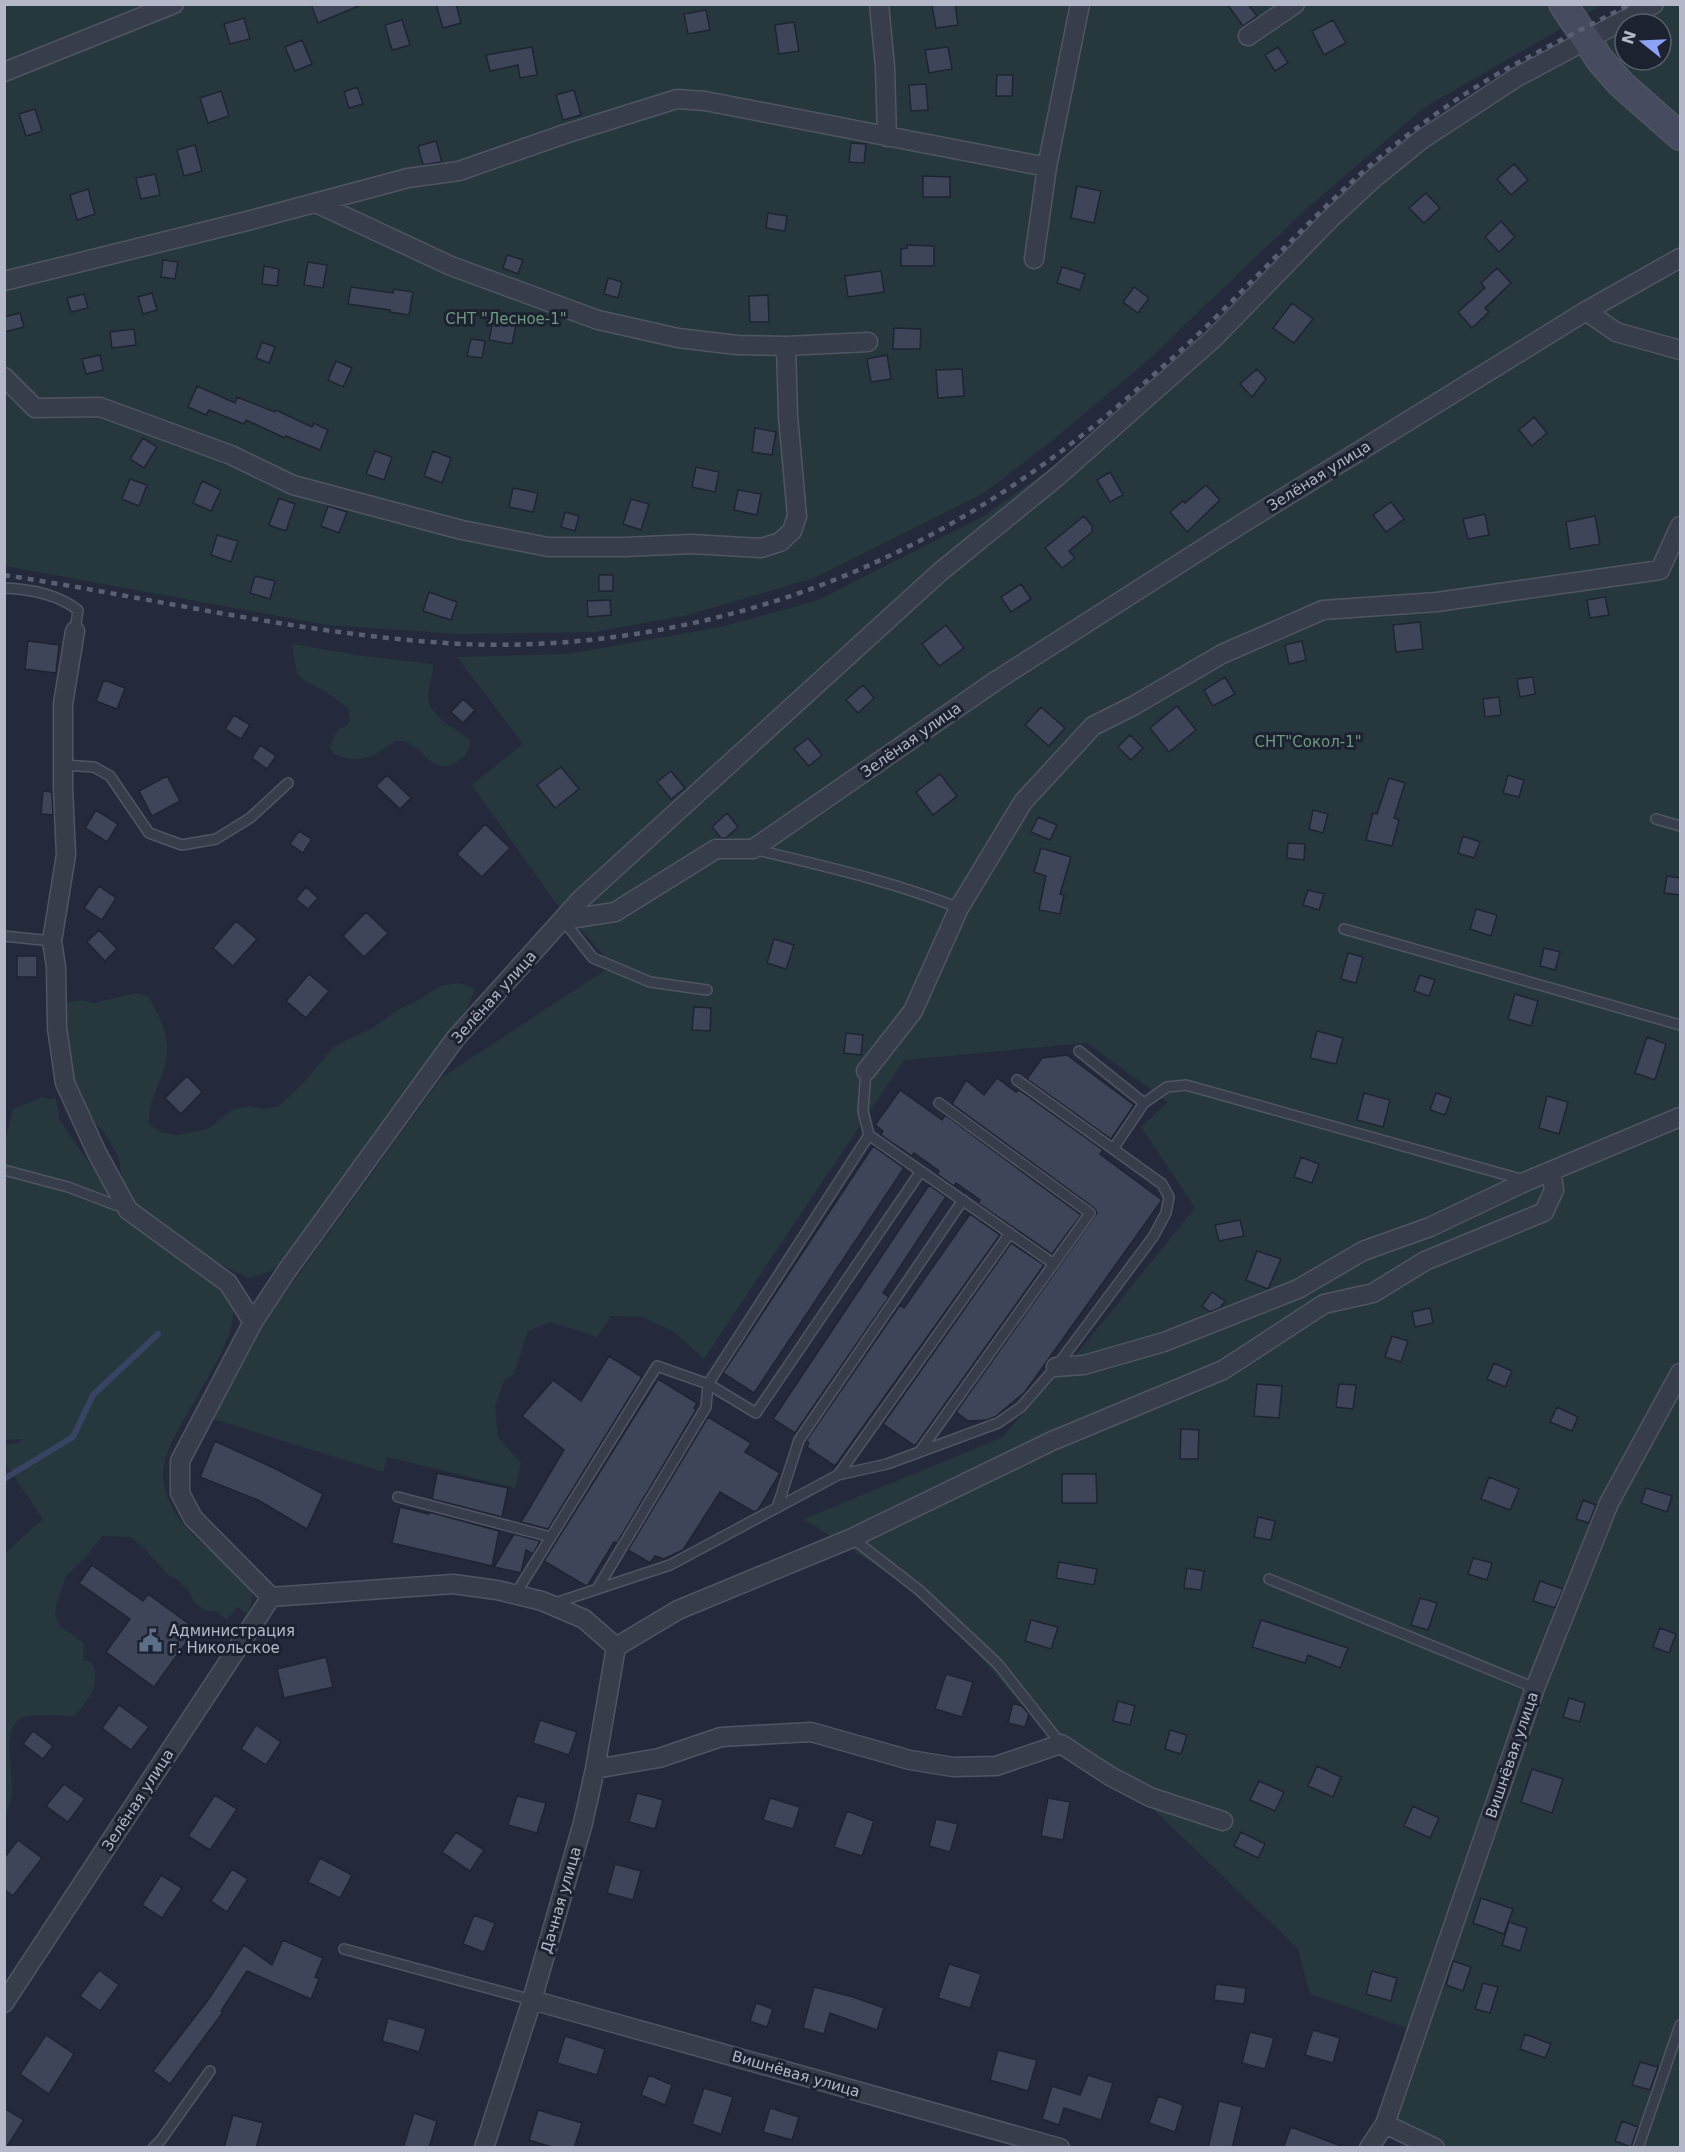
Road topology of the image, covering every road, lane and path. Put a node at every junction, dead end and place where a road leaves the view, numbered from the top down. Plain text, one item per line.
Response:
1 (174, 4) edge
2 (879, 4) edge
3 (1080, 4) edge
4 (1295, 4) edge
5 (1563, 4) edge
6 (1654, 4) edge
7 (1248, 36) dead end
8 (1587, 41) junction
9 (4, 72) edge
10 (1680, 136) edge
11 (887, 137) junction
12 (1047, 167) junction
13 (316, 203) junction
14 (1680, 258) edge
15 (1034, 259) dead end
16 (4, 280) edge
17 (1586, 311) junction
18 (868, 342) dead end
19 (786, 346) junction
20 (1680, 350) edge
21 (4, 377) edge
22 (1680, 526) edge
23 (4, 588) edge
24 (75, 631) joint
25 (63, 765) junction
26 (288, 783) dead end
27 (1656, 819) dead end
28 (1680, 826) edge
29 (753, 849) junction
30 (959, 908) junction
31 (563, 920) junction
32 (1344, 929) dead end
33 (4, 936) edge
34 (52, 941) junction
35 (707, 990) dead end
36 (1680, 1025) edge
37 (1078, 1051) dead end
38 (866, 1071) joint
39 (1017, 1080) dead end
40 (939, 1103) dead end
41 (1144, 1103) junction
42 (1680, 1118) edge
43 (869, 1135) junction
44 (1113, 1149) junction
45 (4, 1170) edge
46 (921, 1171) junction
47 (1551, 1171) junction
48 (1527, 1181) junction
49 (963, 1200) junction
50 (128, 1210) junction
51 (1010, 1233) junction
52 (1054, 1264) junction
53 (253, 1322) junction
54 (1056, 1367) junction
55 (1680, 1373) edge
56 (708, 1384) junction
57 (920, 1451) junction
58 (838, 1475) junction
59 (398, 1497) dead end
60 (777, 1508) junction
61 (552, 1537) junction
62 (852, 1538) junction
63 (1269, 1579) dead end
64 (597, 1589) junction
65 (515, 1595) junction
66 (271, 1597) junction
67 (550, 1605) junction
68 (616, 1647) junction
69 (1535, 1688) junction
70 (1061, 1743) junction
71 (595, 1769) junction
72 (1223, 1821) dead end
73 (344, 1949) dead end
74 (532, 2000) junction
75 (4, 2003) edge
76 (1680, 2025) edge
77 (210, 2071) dead end
78 (1385, 2124) junction
79 (153, 2148) edge
80 (484, 2148) edge
81 (1060, 2148) edge
82 (1369, 2148) edge
83 (1435, 2148) edge
84 (1638, 2148) edge

1 - 9 street
2 - 11 street
3 - 12 street
4 - 7 street
5 - 8 street
6 - 8 street, Зелёная улица
8 - 10 street
8 - 31 street, Зелёная улица
11 - 12 street
11 - 13 street
12 - 15 street
13 - 16 street
13 - 19 street
14 - 17 street, Зелёная улица
17 - 20 street
17 - 29 street, Зелёная улица
18 - 19 street
19 - 21 street
22 - 30 street
23 - 24 lane
24 - 25 street
25 - 26 lane
25 - 34 street
27 - 28 lane
29 - 30 lane
29 - 31 street
30 - 38 street
31 - 35 lane
31 - 53 street, Зелёная улица
32 - 36 lane
33 - 34 lane
34 - 50 street
37 - 41 lane
38 - 43 lane
39 - 44 lane
40 - 52 lane
41 - 44 lane
41 - 48 lane
42 - 47 street
43 - 46 lane
43 - 56 lane
44 - 54 lane
45 - 50 lane
46 - 49 lane
46 - 56 lane
47 - 48 street
47 - 62 street
48 - 54 street
49 - 51 lane
49 - 60 lane
50 - 53 street
51 - 52 lane
51 - 58 lane
52 - 57 lane
53 - 66 street, Зелёная улица
54 - 57 lane
55 - 69 street, Вишнёвая улица
56 - 61 lane
56 - 64 lane
57 - 58 lane
58 - 60 lane
59 - 61 lane
60 - 64 lane
61 - 65 lane
62 - 68 street
62 - 70 lane
63 - 69 lane
64 - 67 lane
65 - 66 street
65 - 67 street
66 - 75 street, Зелёная улица
67 - 68 street
68 - 71 street, Дачная улица
69 - 78 street, Вишнёвая улица
70 - 71 street
70 - 72 street
71 - 74 street, Дачная улица
73 - 74 lane
74 - 80 street, Дачная улица
74 - 81 street, Вишнёвая улица
76 - 84 lane
77 - 79 lane
78 - 82 street, Вишнёвая улица
78 - 83 street

